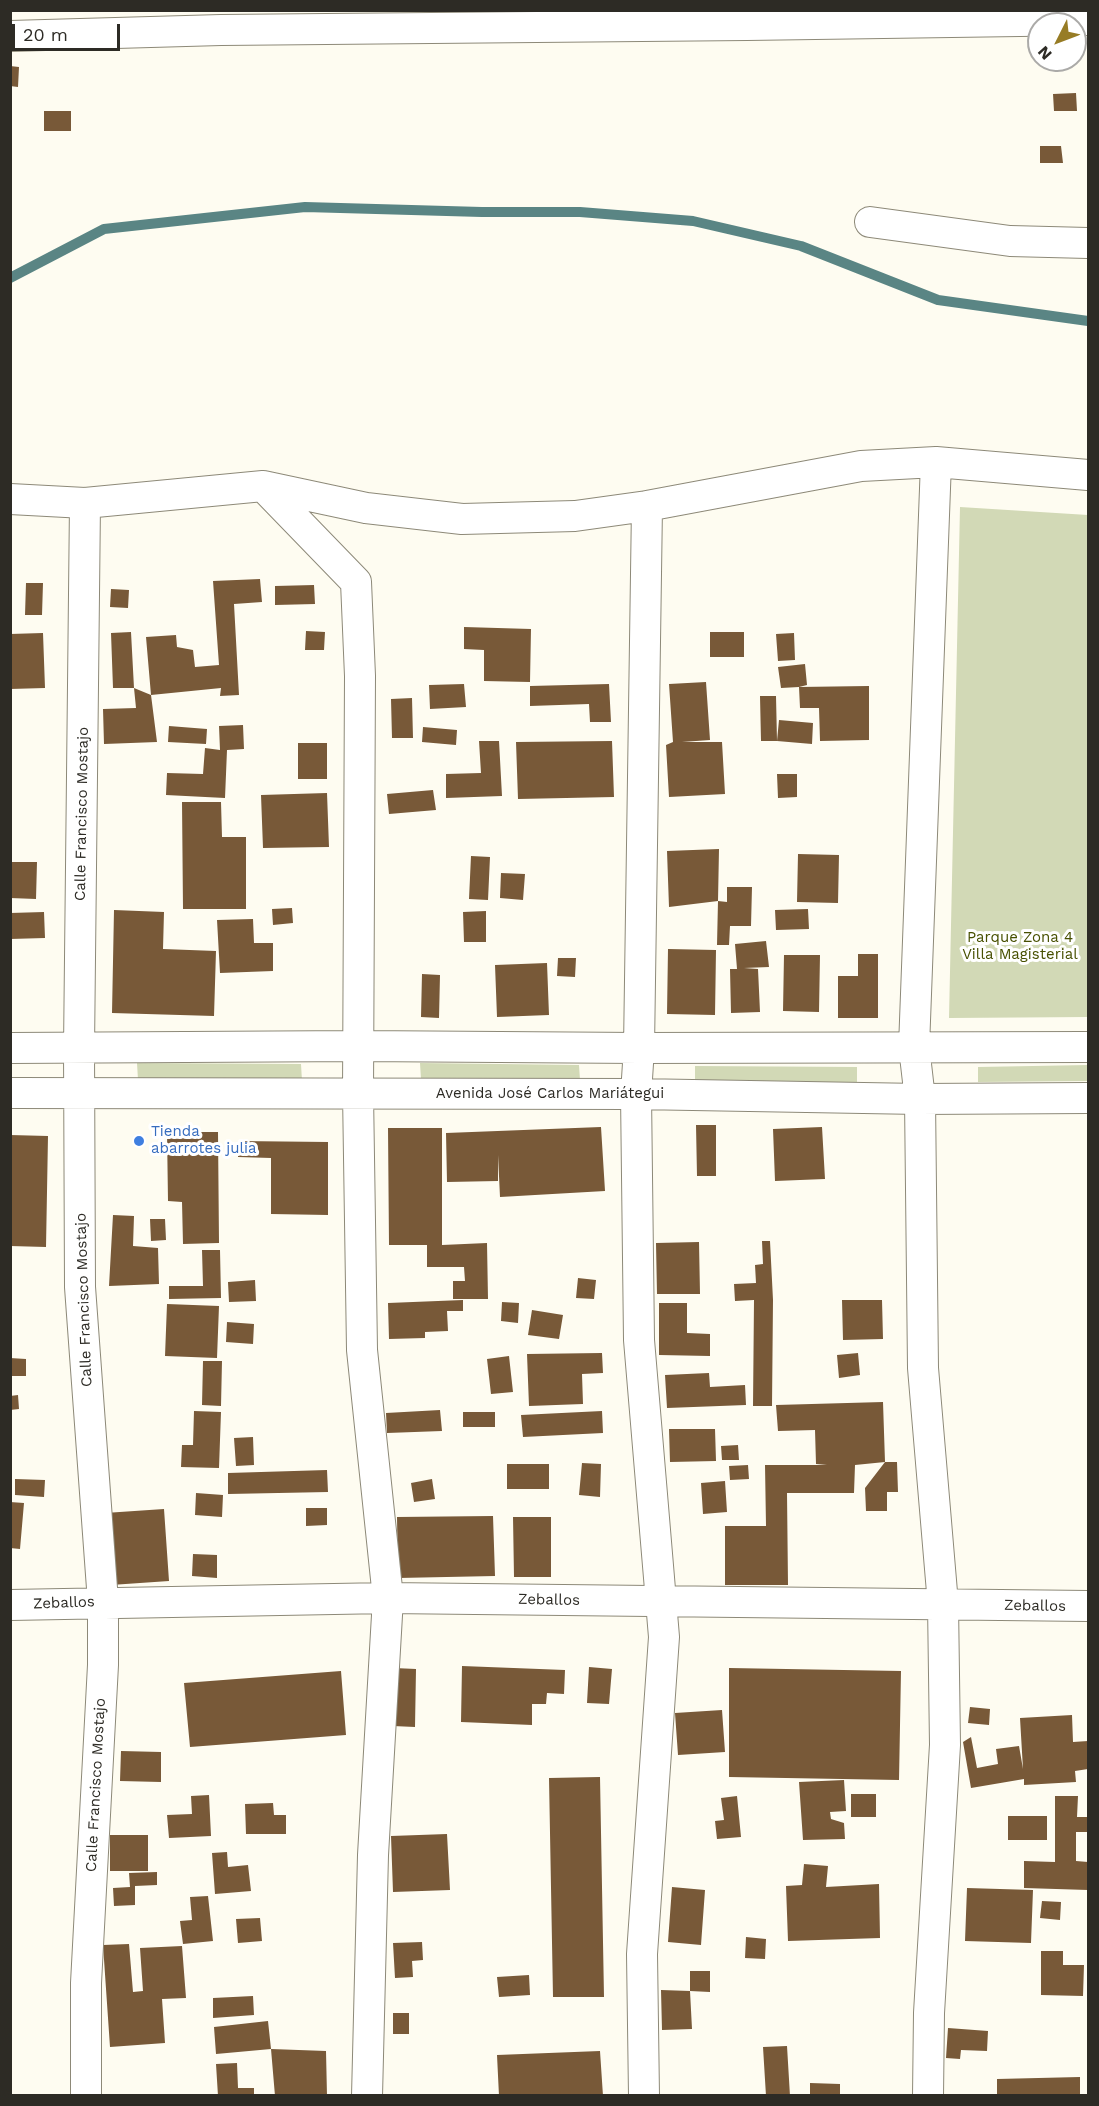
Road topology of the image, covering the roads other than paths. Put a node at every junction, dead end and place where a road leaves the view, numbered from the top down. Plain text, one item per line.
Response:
1 (813, 17) edge
2 (1089, 20) edge
3 (10, 36) edge
4 (870, 222) dead end
5 (1089, 243) edge
6 (936, 462) junction
7 (1089, 475) edge
8 (263, 486) junction
9 (10, 499) edge
10 (85, 503) junction
11 (647, 506) junction
12 (360, 1046) junction
13 (914, 1047) junction
14 (1089, 1047) edge
15 (10, 1048) edge
16 (639, 1048) junction
17 (79, 1049) junction
18 (79, 1092) junction
19 (10, 1093) edge
20 (358, 1093) junction
21 (636, 1094) junction
22 (1089, 1098) edge
23 (920, 1099) junction
24 (388, 1598) junction
25 (103, 1602) junction
26 (662, 1602) junction
27 (943, 1604) junction
28 (10, 1605) edge
29 (1089, 1606) edge
30 (86, 2096) edge
31 (368, 2096) edge
32 (644, 2096) edge
33 (928, 2096) edge

1 - 2 street
1 - 3 street
4 - 5 street
6 - 7 street
6 - 11 street
6 - 13 street
8 - 10 street
8 - 11 street
8 - 12 street
9 - 10 street
10 - 17 street, Calle Francisco Mostajo
11 - 16 street
12 - 16 street
12 - 17 street
12 - 20 street
13 - 14 street
13 - 16 street
13 - 23 street
15 - 17 street
16 - 21 street
17 - 18 street, Calle Francisco Mostajo
18 - 19 street, Avenida José Carlos Mariátegui
18 - 20 street, Avenida José Carlos Mariátegui
18 - 25 street, Calle Francisco Mostajo
20 - 21 street, Avenida José Carlos Mariátegui
20 - 24 street
21 - 23 street, Avenida José Carlos Mariátegui
21 - 26 street
22 - 23 street, Avenida José Carlos Mariátegui
23 - 27 street
24 - 25 street, Zeballos
24 - 26 street, Zeballos
24 - 31 street
25 - 28 street, Zeballos
25 - 30 street, Calle Francisco Mostajo
26 - 27 street, Zeballos
26 - 32 street
27 - 29 street, Zeballos
27 - 33 street

